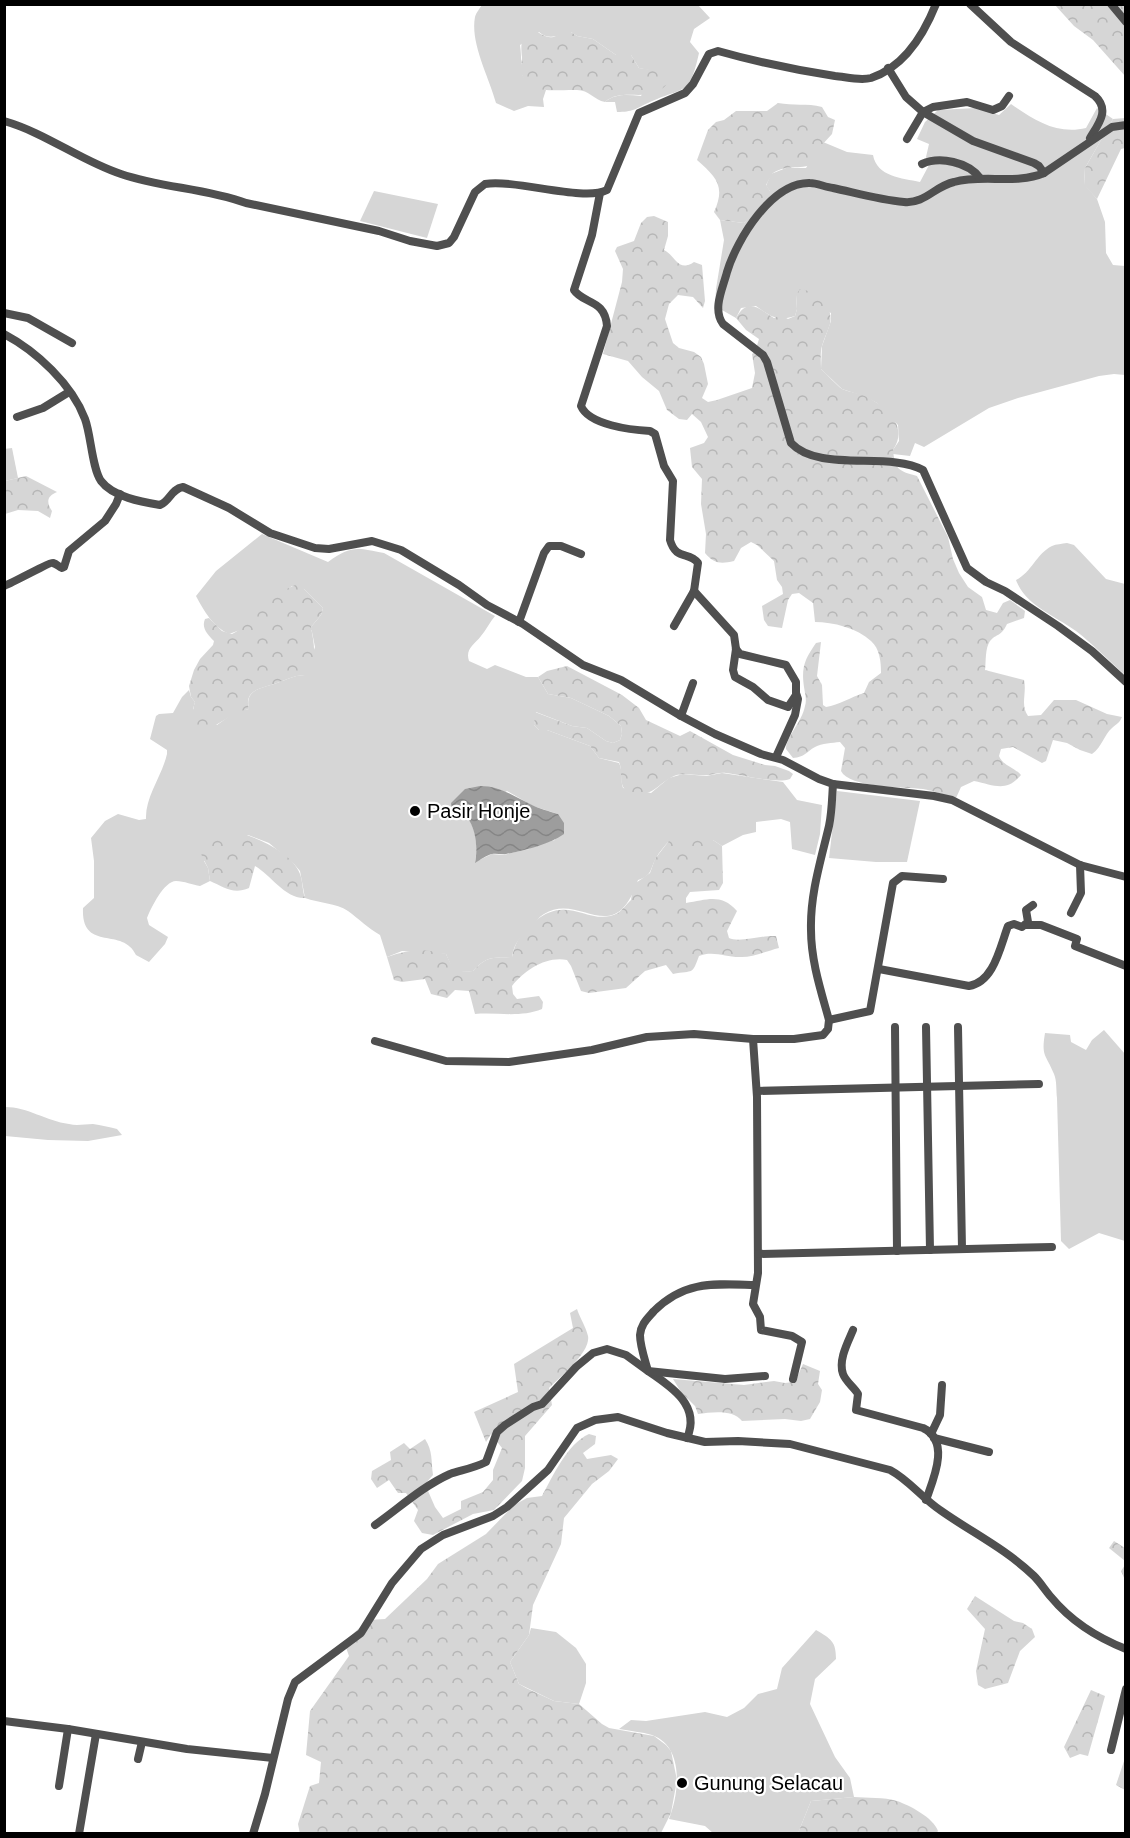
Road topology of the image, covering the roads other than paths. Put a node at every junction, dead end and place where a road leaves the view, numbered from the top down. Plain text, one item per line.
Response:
1 (936, 4) edge
2 (970, 4) edge
3 (1111, 4) edge
4 (1125, 22) edge
5 (888, 68) junction
6 (1009, 96) dead end
7 (923, 112) junction
8 (4, 121) edge
9 (1125, 125) edge
10 (907, 140) dead end
11 (1086, 145) junction
12 (922, 164) dead end
13 (1044, 173) junction
14 (980, 178) junction
15 (600, 193) junction
16 (4, 313) edge
17 (4, 334) edge
18 (72, 343) dead end
19 (69, 392) junction
20 (17, 417) dead end
21 (120, 494) junction
22 (581, 554) dead end
23 (4, 586) edge
24 (694, 591) junction
25 (519, 622) junction
26 (674, 626) dead end
27 (736, 649) junction
28 (1125, 682) edge
29 (693, 683) dead end
30 (796, 695) junction
31 (681, 716) junction
32 (776, 757) junction
33 (833, 784) junction
34 (1080, 865) junction
35 (1125, 877) edge
36 (943, 879) dead end
37 (1033, 905) dead end
38 (1071, 913) dead end
39 (1025, 925) junction
40 (1125, 966) edge
41 (879, 969) junction
42 (829, 1020) junction
43 (895, 1027) dead end
44 (926, 1027) dead end
45 (958, 1027) dead end
46 (753, 1039) junction
47 (375, 1041) dead end
48 (1039, 1084) dead end
49 (959, 1086) junction
50 (927, 1087) junction
51 (895, 1088) junction
52 (757, 1091) junction
53 (1053, 1247) dead end
54 (962, 1249) junction
55 (930, 1250) junction
56 (897, 1251) junction
57 (758, 1254) junction
58 (755, 1285) junction
59 (853, 1330) dead end
60 (648, 1371) junction
61 (765, 1376) dead end
62 (793, 1379) dead end
63 (942, 1385) dead end
64 (932, 1436) junction
65 (687, 1438) junction
66 (989, 1452) dead end
67 (926, 1500) junction
68 (375, 1525) dead end
69 (1125, 1649) edge
70 (1125, 1689) edge
71 (4, 1721) edge
72 (69, 1729) junction
73 (96, 1734) junction
74 (142, 1742) junction
75 (1111, 1750) dead end
76 (273, 1758) junction
77 (138, 1759) dead end
78 (59, 1786) dead end
79 (79, 1833) edge
80 (253, 1833) edge

1 - 5 street
2 - 11 street
3 - 4 street
5 - 7 street
5 - 15 street
6 - 7 street
7 - 10 street
7 - 13 street
8 - 15 street
9 - 11 street
11 - 13 street
12 - 14 street
13 - 14 street
14 - 28 street
15 - 24 street
16 - 18 street
17 - 19 street
19 - 20 street
19 - 21 street
21 - 23 street
21 - 25 street
22 - 25 street
24 - 26 street
24 - 27 street
25 - 31 street
27 - 30 street
27 - 30 street
29 - 31 street
30 - 32 street
31 - 32 street
32 - 33 street
33 - 34 street
33 - 42 street
34 - 35 street
34 - 38 street
36 - 41 street
37 - 39 street
39 - 40 street
39 - 41 street
41 - 42 street
42 - 46 street
43 - 51 street
44 - 50 street
45 - 49 street
46 - 47 street
46 - 52 street
48 - 49 street
49 - 50 street
49 - 54 street
50 - 51 street
50 - 55 street
51 - 52 street
51 - 56 street
52 - 57 street
53 - 54 street
54 - 55 street
55 - 56 street
56 - 57 street
57 - 58 street
58 - 60 street
58 - 62 street
59 - 64 street
60 - 61 street
60 - 65 street
60 - 68 street
63 - 64 street
64 - 66 street
64 - 67 street
65 - 67 street
65 - 76 street
67 - 69 street
70 - 75 street
71 - 72 street
72 - 73 street
72 - 78 street
73 - 74 street
73 - 79 street
74 - 76 street
74 - 77 street
76 - 80 street

